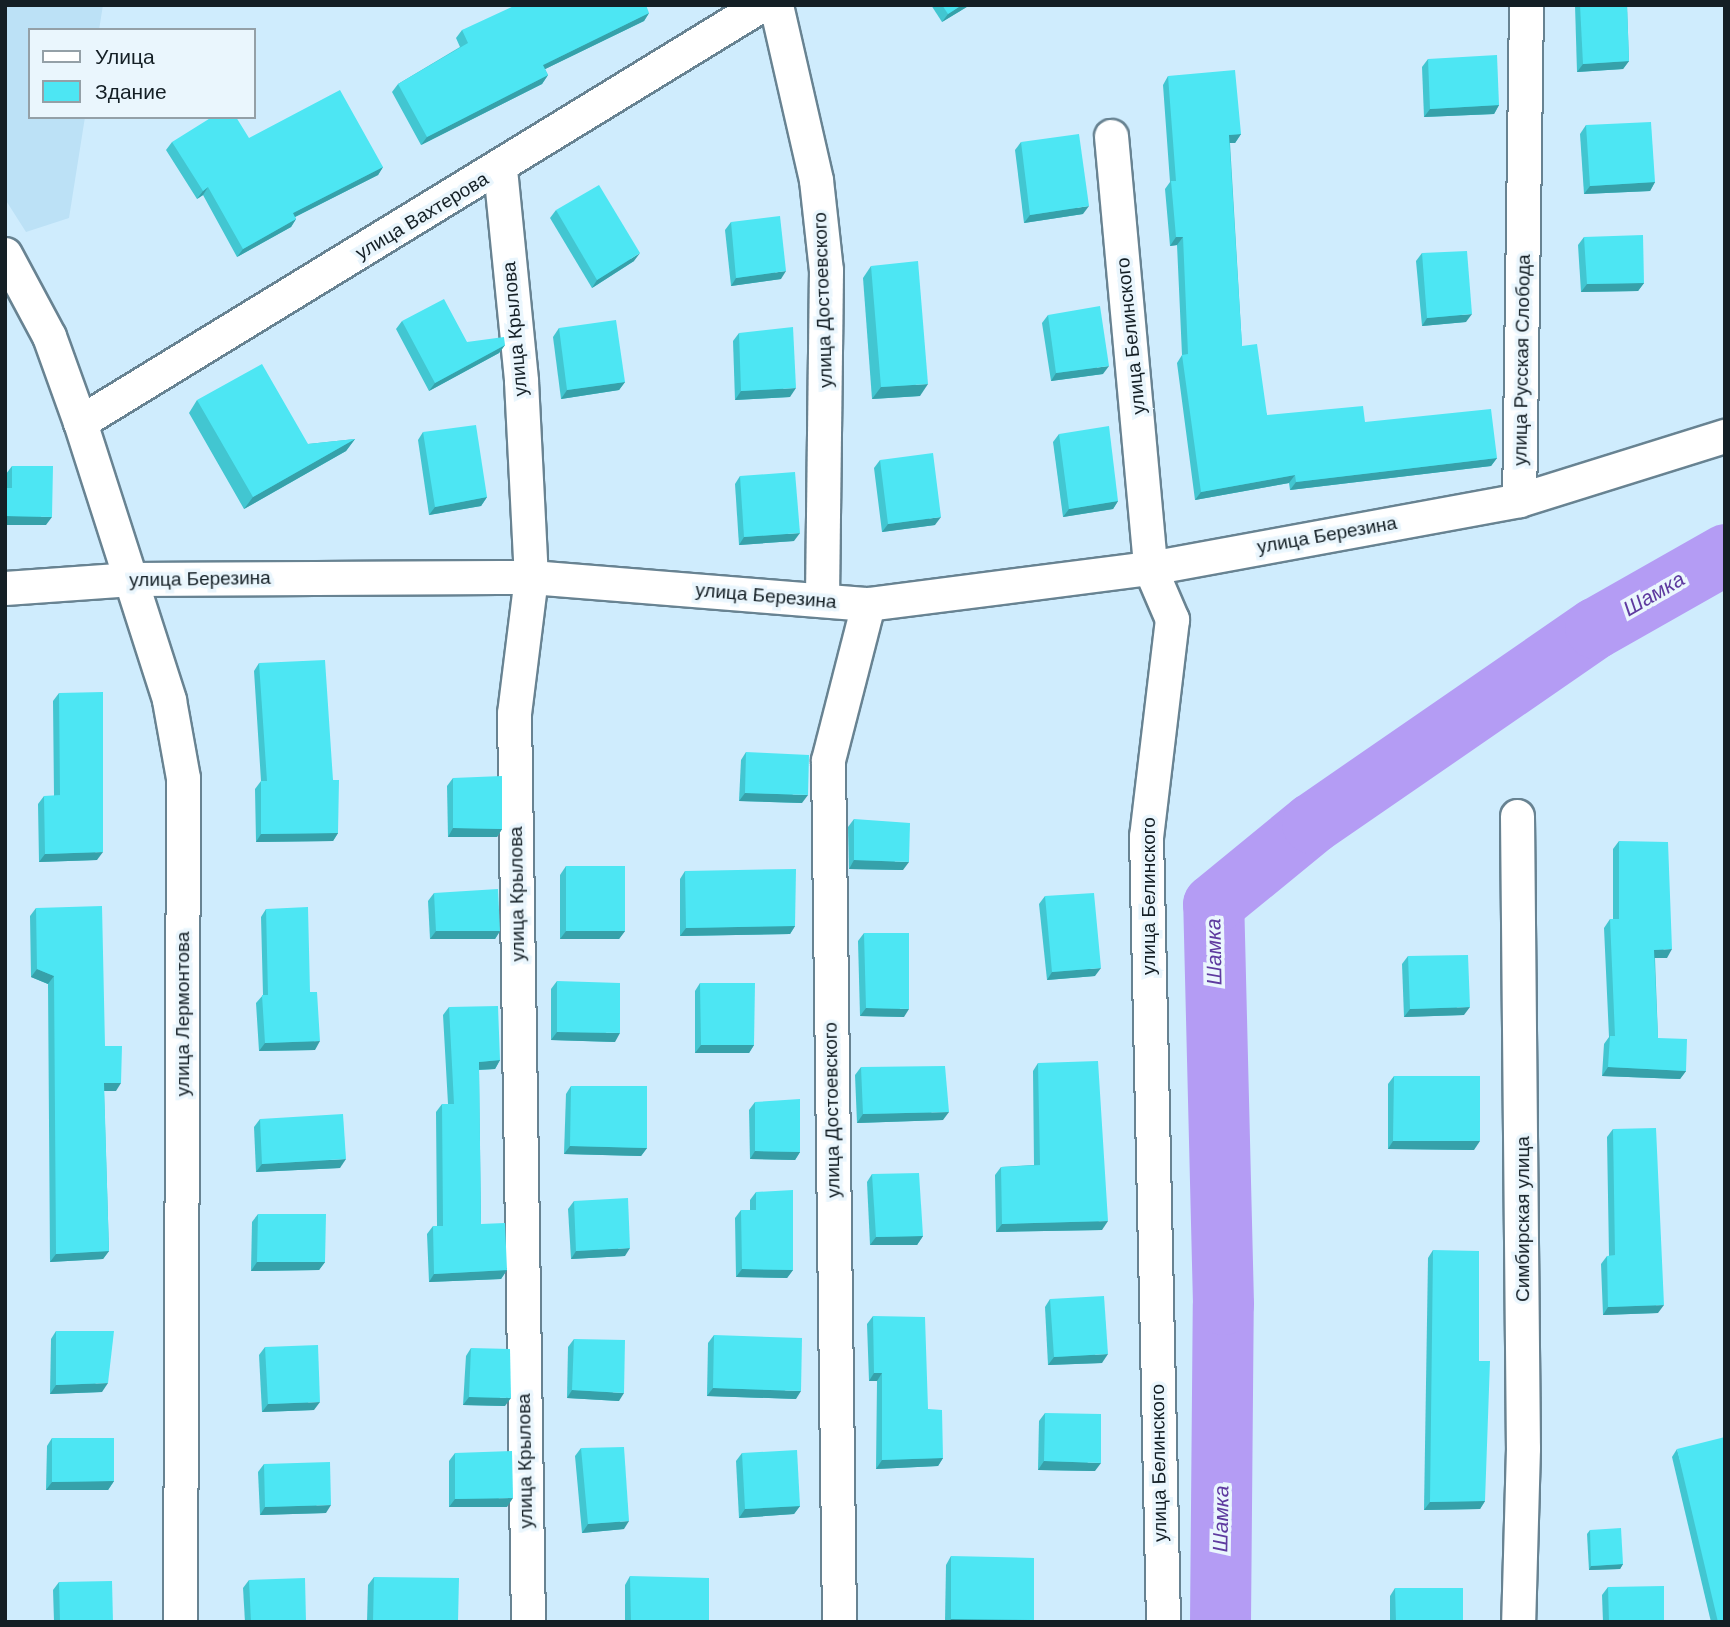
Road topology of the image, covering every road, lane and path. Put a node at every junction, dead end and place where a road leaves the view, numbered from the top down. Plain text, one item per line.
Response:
1 (761, 5) edge
2 (776, 5) edge
3 (1526, 5) edge
4 (1111, 136) dead end
5 (500, 169) junction
6 (5, 254) edge
7 (80, 422) junction
8 (1725, 436) edge
9 (1519, 499) junction
10 (1150, 568) junction
11 (531, 577) junction
12 (132, 579) junction
13 (5, 588) edge
14 (822, 600) junction
15 (868, 604) junction
16 (1517, 816) dead end
17 (180, 1622) edge
18 (528, 1622) edge
19 (839, 1622) edge
20 (1163, 1622) edge
21 (1518, 1622) edge

1 - 5 street, улица Вахтерова
2 - 14 street, улица Достоевского
3 - 9 street, улица Русская Слобода
4 - 10 street, улица Белинского
5 - 7 street, улица Вахтерова
5 - 11 street, улица Крылова
6 - 7 street, улица Лермонтова
7 - 12 street, улица Лермонтова
8 - 9 street, улица Русская Слобода
9 - 10 street, улица Березина
10 - 15 street, улица Березина
10 - 20 street, улица Белинского
11 - 12 street, улица Березина
11 - 14 street, улица Березина
11 - 18 street, улица Крылова
12 - 13 street, улица Березина
12 - 17 street, улица Лермонтова
14 - 15 street, улица Березина
15 - 19 street, улица Достоевского
16 - 21 street, Симбирская улица

